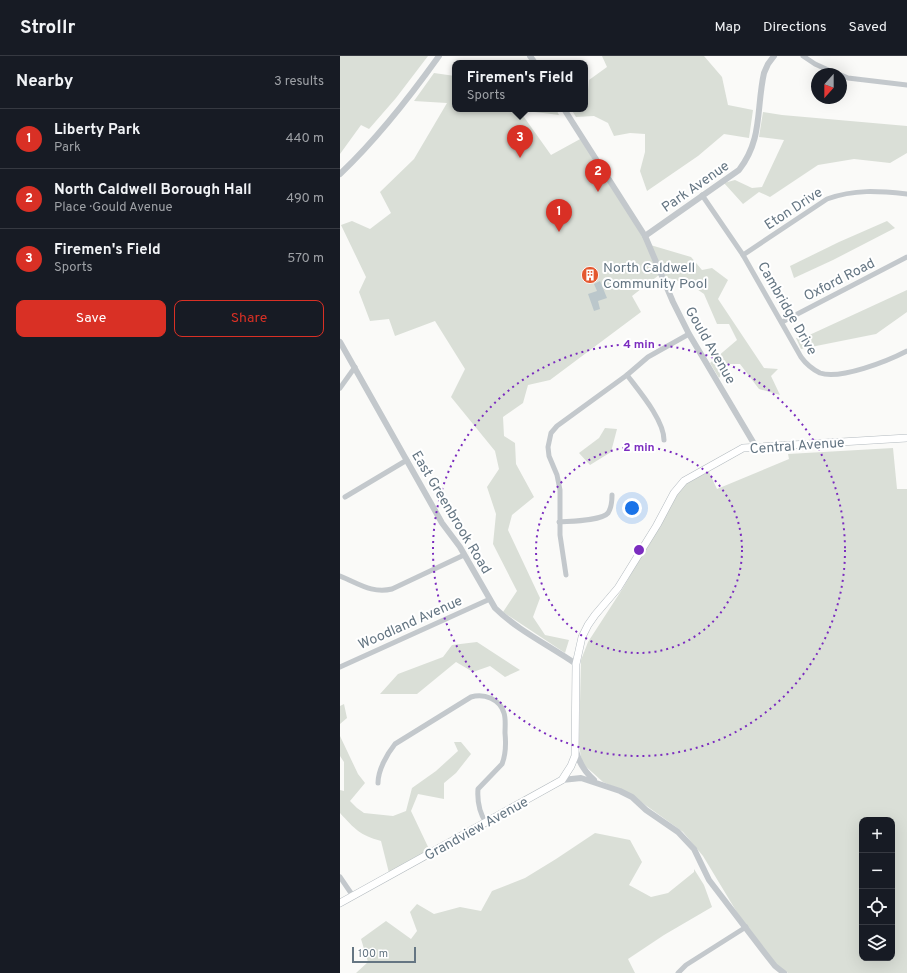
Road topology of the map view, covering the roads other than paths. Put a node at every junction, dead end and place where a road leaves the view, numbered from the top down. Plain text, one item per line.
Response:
1 (439, 56) edge
2 (774, 56) edge
3 (803, 56) edge
4 (824, 68) edge
5 (847, 78) edge
6 (907, 85) edge
7 (566, 112) edge
8 (340, 174) edge
9 (907, 194) edge
10 (702, 195) junction
11 (644, 236) junction
12 (743, 255) junction
13 (907, 257) edge
14 (782, 322) junction
15 (689, 334) junction
16 (340, 342) edge
17 (907, 351) edge
18 (355, 367) junction
19 (627, 375) junction
20 (340, 388) edge
21 (907, 438) edge
22 (664, 440) dead end
23 (756, 447) junction
24 (407, 460) junction
25 (612, 495) dead end
26 (345, 497) dead end
27 (559, 522) junction
28 (464, 554) junction
29 (566, 575) dead end
30 (340, 576) edge
31 (490, 599) junction
32 (576, 664) junction
33 (340, 667) edge
34 (575, 749) junction
35 (562, 780) junction
36 (596, 782) junction
37 (378, 783) dead end
38 (486, 823) junction
39 (340, 877) edge
40 (353, 896) junction
41 (340, 903) edge
42 (746, 927) junction
43 (678, 973) edge
44 (784, 973) edge

1 - 8 street
2 - 10 street, Park Avenue
3 - 4 street
5 - 6 street
7 - 11 street, Gould Avenue
9 - 12 street, Eton Drive
10 - 11 street, Park Avenue
10 - 12 street, Cambridge Drive
11 - 15 street, Gould Avenue
12 - 14 street, Cambridge Drive
13 - 14 street, Oxford Road
14 - 17 street, Cambridge Drive
15 - 19 street
15 - 23 street, Gould Avenue
16 - 18 street, East Greenbrook Road
18 - 20 street
18 - 24 street, East Greenbrook Road
19 - 22 street
19 - 27 street
21 - 23 main road, Central Avenue
23 - 32 main road, Central Avenue
24 - 26 street
24 - 28 street, East Greenbrook Road
25 - 27 street
27 - 29 street
28 - 30 street
28 - 31 street, East Greenbrook Road
31 - 32 street, East Greenbrook Road
31 - 33 street, Woodland Avenue
32 - 34 main road, Central Avenue
34 - 35 main road
34 - 36 street
35 - 36 street
35 - 38 main road, Grandview Avenue
36 - 42 street
37 - 38 street
38 - 40 main road, Grandview Avenue
39 - 40 street
40 - 41 main road, Grandview Avenue
42 - 43 street
42 - 44 street

